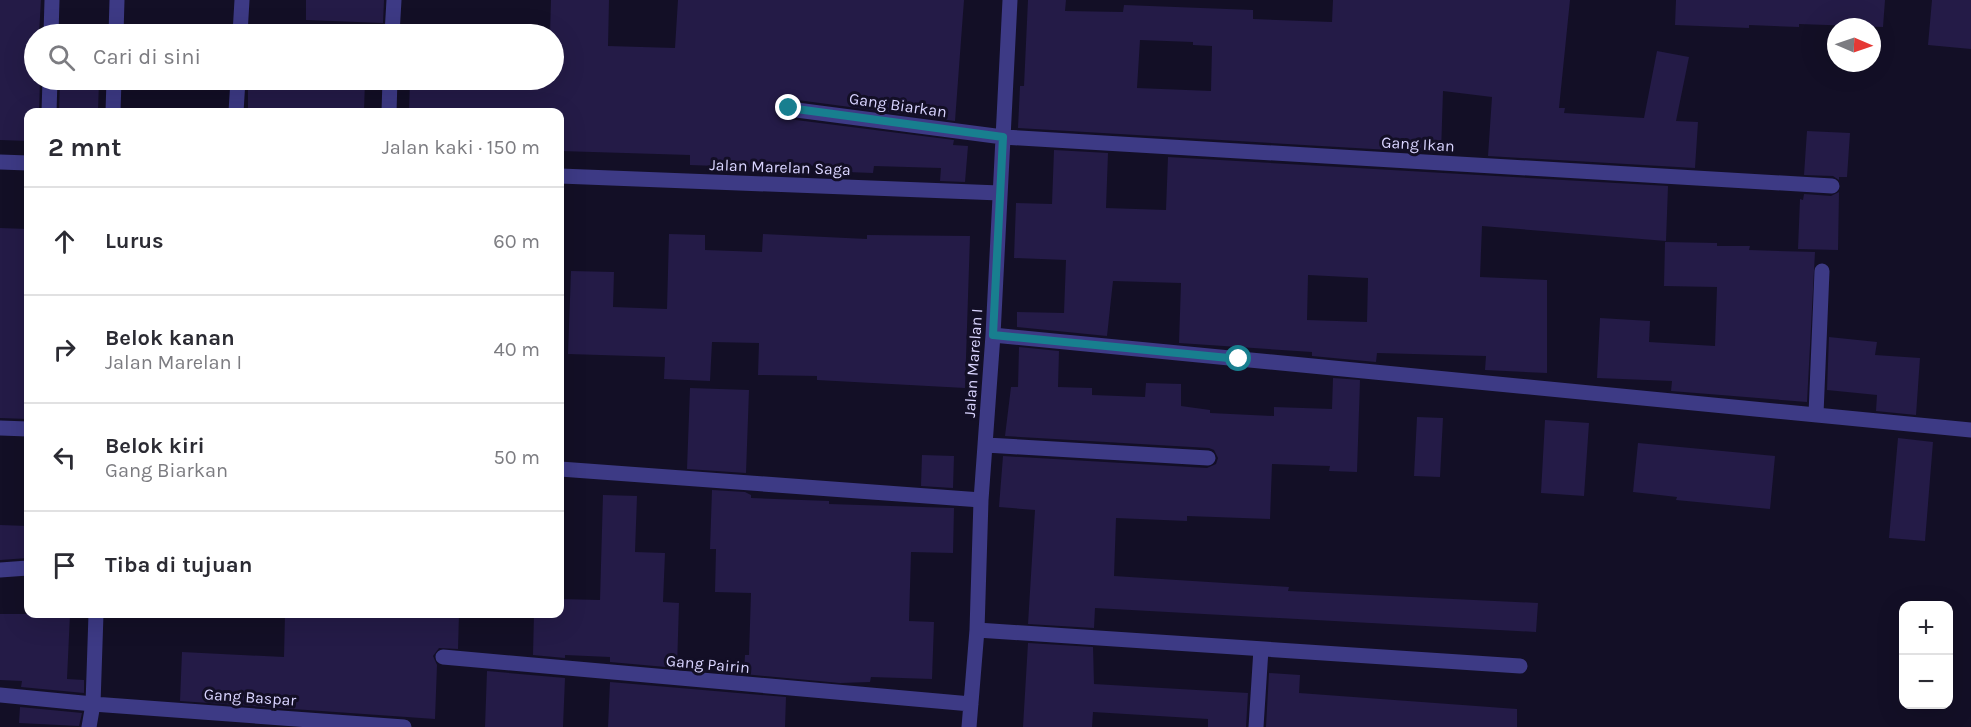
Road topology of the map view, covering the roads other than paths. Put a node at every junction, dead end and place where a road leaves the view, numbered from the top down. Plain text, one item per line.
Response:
1 (52, 0) edge
2 (117, 0) edge
3 (242, 0) edge
4 (394, 0) edge
5 (1010, 0) edge
6 (51, 24) edge
7 (116, 24) edge
8 (241, 24) edge
9 (393, 24) edge
10 (50, 90) edge
11 (113, 90) edge
12 (237, 90) edge
13 (390, 90) edge
14 (49, 108) edge
15 (112, 108) edge
16 (236, 108) edge
17 (389, 108) edge
18 (789, 108) dead end
19 (1003, 137) junction
20 (0, 162) edge
21 (24, 163) edge
22 (564, 176) edge
23 (1832, 186) dead end
24 (1000, 193) junction
25 (1822, 271) dead end
26 (993, 335) junction
27 (1816, 414) junction
28 (0, 428) edge
29 (24, 429) edge
30 (1971, 430) edge
31 (986, 445) junction
32 (1208, 458) dead end
33 (564, 469) edge
34 (981, 500) junction
35 (24, 568) edge
36 (0, 570) edge
37 (96, 618) edge
38 (977, 630) junction
39 (1261, 649) junction
40 (443, 657) dead end
41 (1520, 666) dead end
42 (0, 695) edge
43 (93, 704) junction
44 (971, 704) junction
45 (89, 727) edge
46 (404, 727) edge
47 (969, 727) edge
48 (1256, 727) edge

1 - 6 street
2 - 7 street
3 - 8 street
4 - 9 street
5 - 19 street, Jalan Marelan I
10 - 14 street
11 - 15 street
12 - 16 street
13 - 17 street
18 - 19 street, Gang Biarkan
19 - 23 street, Gang Ikan
19 - 24 street, Jalan Marelan I
20 - 21 street
22 - 24 street, Jalan Marelan Saga
24 - 26 street, Jalan Marelan I
25 - 27 street
26 - 27 street
26 - 31 street, Jalan Marelan I
27 - 30 street
28 - 29 street
31 - 32 street
31 - 34 street, Jalan Marelan I
33 - 34 street
34 - 38 street, Jalan Marelan I
35 - 36 street
37 - 43 street
38 - 39 street
38 - 44 street, Jalan Marelan I
39 - 41 street
39 - 48 street
40 - 44 street, Gang Pairin
42 - 43 street, Gang Baspar
43 - 45 street
43 - 46 street, Gang Baspar
44 - 47 street, Jalan Marelan I

